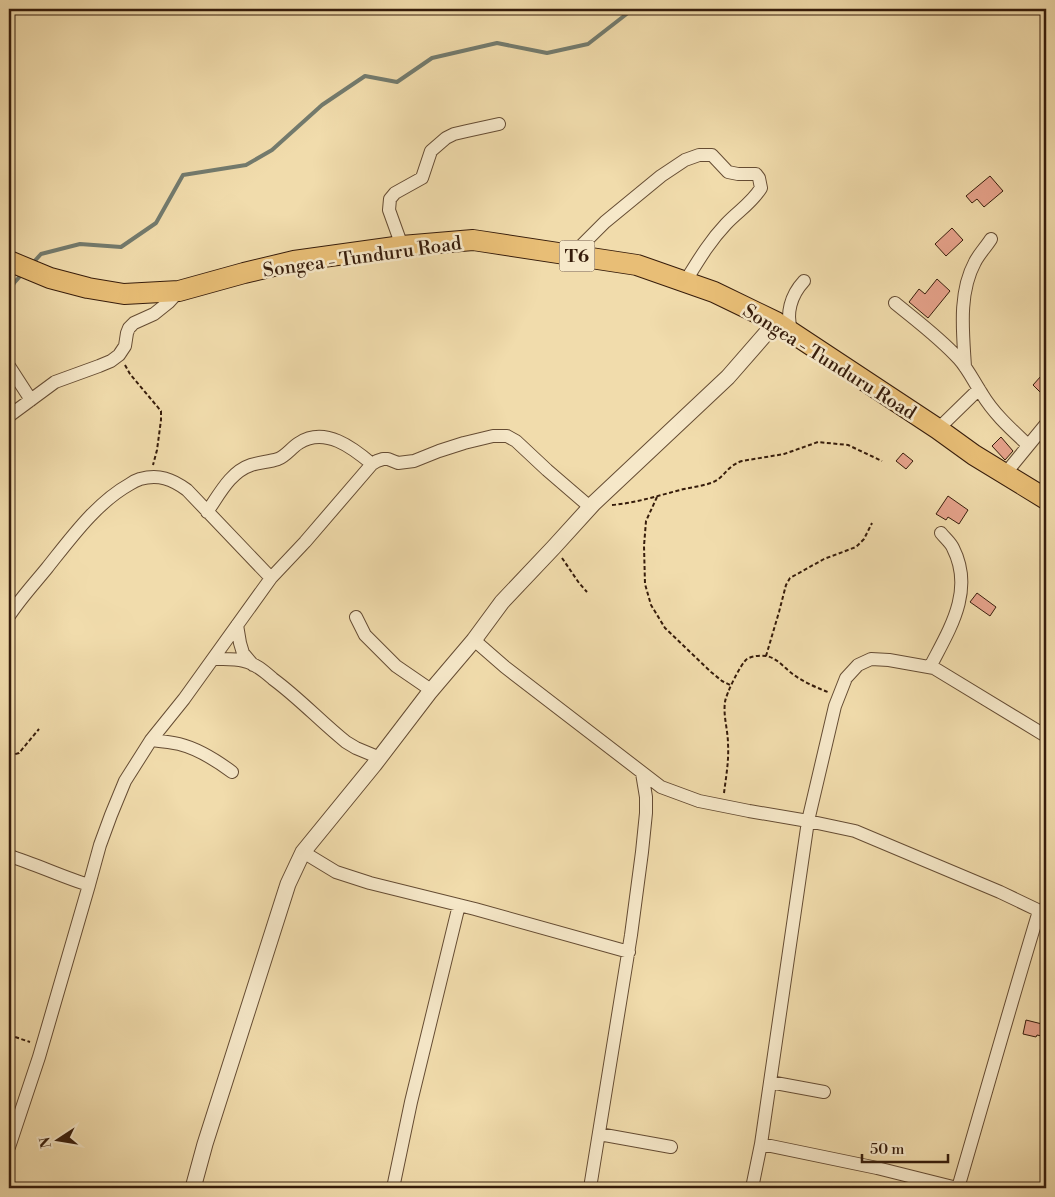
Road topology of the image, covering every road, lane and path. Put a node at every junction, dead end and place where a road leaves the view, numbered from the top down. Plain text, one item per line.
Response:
1 (499, 124) dead end
2 (991, 239) dead end
3 (402, 246) junction
4 (572, 255) junction
5 (10, 262) edge
6 (804, 281) dead end
7 (685, 282) junction
8 (179, 291) junction
9 (895, 303) dead end
10 (784, 327) junction
11 (119, 355) junction
12 (9, 366) edge
13 (965, 367) junction
14 (979, 389) junction
15 (31, 400) junction
16 (9, 416) edge
17 (1046, 424) edge
18 (938, 429) junction
19 (1028, 445) junction
20 (882, 461) dead end
21 (372, 464) junction
22 (1005, 474) junction
23 (147, 478) junction
24 (657, 497) junction
25 (1046, 499) edge
26 (592, 505) junction
27 (207, 512) junction
28 (872, 523) dead end
29 (941, 533) dead end
30 (554, 547) junction
31 (271, 578) junction
32 (588, 592) dead end
33 (9, 616) edge
34 (356, 617) dead end
35 (237, 625) junction
36 (474, 640) junction
37 (766, 656) junction
38 (213, 659) junction
39 (253, 665) junction
40 (930, 668) junction
41 (731, 686) junction
42 (431, 690) junction
43 (840, 695) junction
44 (39, 729) dead end
45 (1046, 736) edge
46 (151, 740) junction
47 (9, 756) edge
48 (380, 758) junction
49 (232, 772) dead end
50 (642, 773) junction
51 (672, 792) junction
52 (721, 806) junction
53 (646, 813) junction
54 (808, 821) junction
55 (303, 852) junction
56 (9, 856) edge
57 (89, 885) junction
58 (459, 905) junction
59 (1043, 912) edge
60 (629, 952) junction
61 (9, 1036) edge
62 (42, 1045) junction
63 (770, 1082) junction
64 (824, 1092) dead end
65 (599, 1134) junction
66 (761, 1144) junction
67 (9, 1147) edge
68 (671, 1147) dead end
69 (193, 1188) edge
70 (393, 1188) edge
71 (590, 1188) edge
72 (752, 1188) edge
73 (955, 1188) edge

1 - 3 street
2 - 13 street
3 - 4 highway, Songea - Tunduru Road / T6
3 - 8 highway, Songea - Tunduru Road / T6
4 - 7 highway, Songea - Tunduru Road / T6
4 - 7 street
5 - 8 highway, Songea - Tunduru Road / T6
6 - 10 street
7 - 10 highway, Songea - Tunduru Road / T6
8 - 11 street
9 - 13 street
10 - 18 highway, Songea - Tunduru Road / T6
10 - 26 street
11 - 15 street
11 - 23 path
12 - 15 street
13 - 14 street
14 - 18 street
14 - 19 street
15 - 16 street
17 - 19 street
18 - 22 highway, Songea - Tunduru Road / T6
19 - 22 street
20 - 24 path
21 - 26 street
21 - 27 street
21 - 31 street
22 - 25 highway, Songea - Tunduru Road / T6
23 - 27 street
23 - 33 street
24 - 26 path
24 - 41 path
26 - 30 street
27 - 31 street
28 - 37 path
29 - 40 street
30 - 32 path
30 - 36 street
31 - 35 street
34 - 42 street
35 - 38 street
35 - 39 street
36 - 42 street
36 - 50 street
37 - 41 path
37 - 43 path
38 - 39 street
38 - 46 street
39 - 48 street
40 - 43 street
40 - 45 street
41 - 52 path
42 - 48 street
43 - 54 street
44 - 47 path
46 - 49 street
46 - 57 street
48 - 55 street
50 - 51 street
50 - 53 street
51 - 52 street
51 - 53 street
52 - 54 street
53 - 60 street
54 - 59 street
54 - 63 street
55 - 58 street
55 - 69 street
56 - 57 street
57 - 62 street
58 - 60 street
58 - 70 street
59 - 73 street
60 - 65 street
61 - 62 path
62 - 67 street
63 - 64 street
63 - 66 street
65 - 68 street
65 - 71 street
66 - 72 street
66 - 73 street

